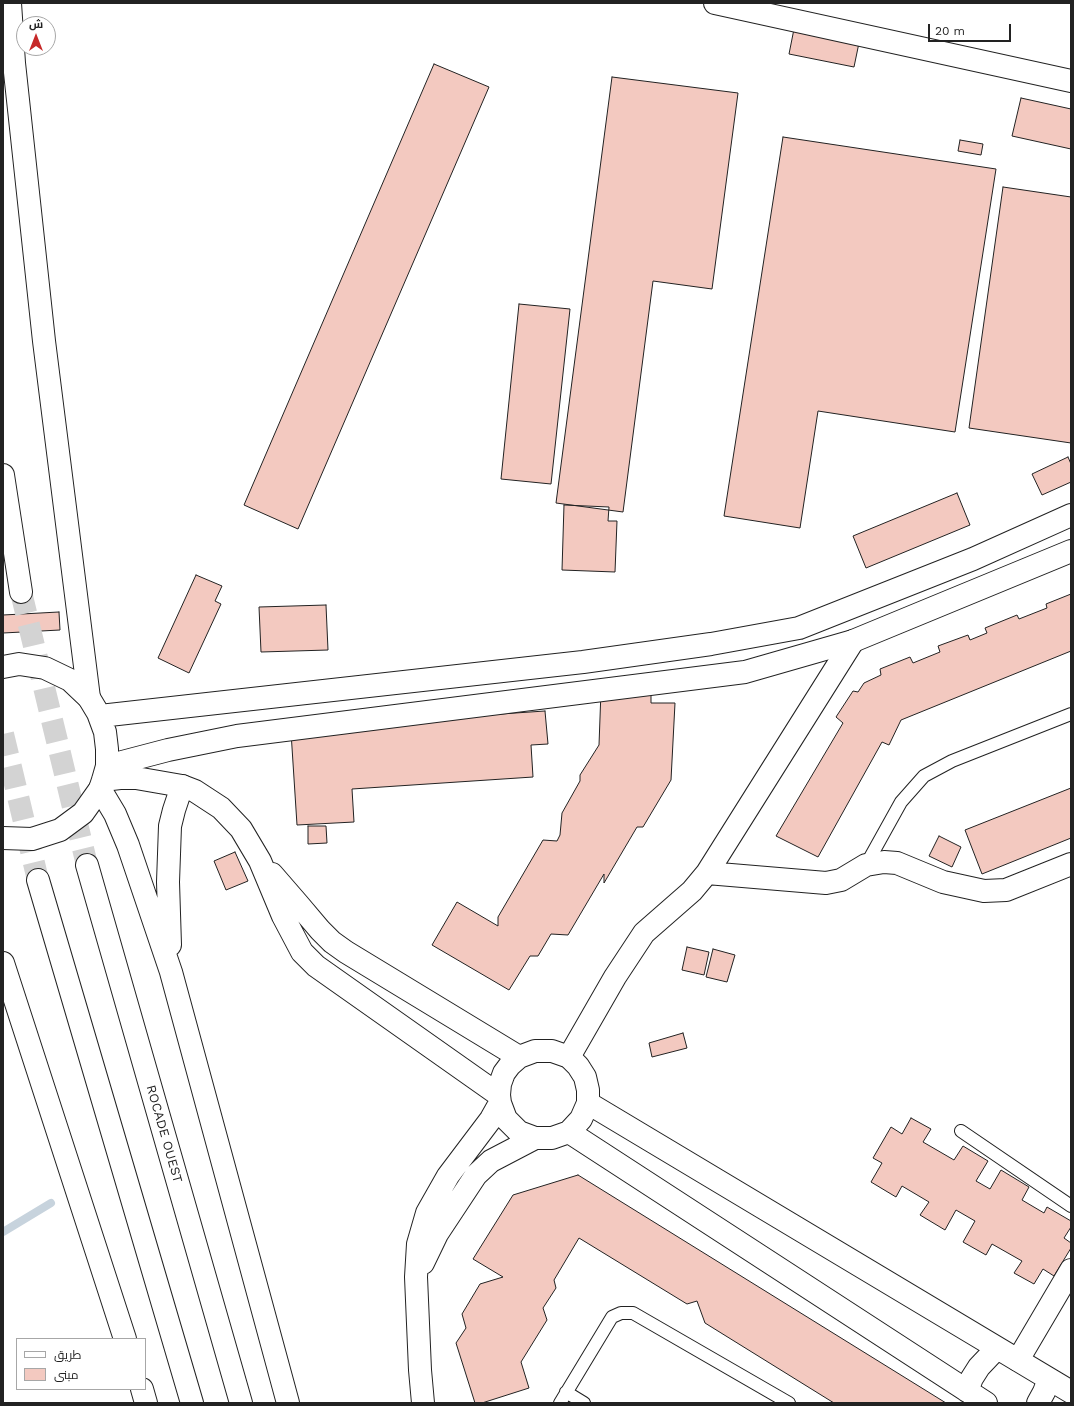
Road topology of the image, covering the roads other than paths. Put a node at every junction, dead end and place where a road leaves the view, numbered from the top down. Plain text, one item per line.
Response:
1 (10, 3) edge
2 (715, 3) edge
3 (1071, 81) edge
4 (3, 475) edge
5 (1071, 516) edge
6 (1071, 551) edge
7 (21, 592) tunnel mouth
8 (853, 641) junction
9 (3, 667) edge
10 (89, 698) junction
11 (1071, 714) edge
12 (100, 716) junction
13 (103, 778) junction
14 (182, 786) junction
15 (3, 838) edge
16 (260, 861) junction
17 (866, 864) junction
18 (1071, 864) edge
19 (87, 865) tunnel mouth
20 (708, 873) junction
21 (38, 880) tunnel mouth
22 (3, 964) edge
23 (171, 972) junction
24 (519, 1057) junction
25 (569, 1057) junction
26 (499, 1099) junction
27 (588, 1103) junction
28 (961, 1131) dead end
29 (569, 1132) junction
30 (535, 1138) junction
31 (1071, 1206) edge
32 (1071, 1270) edge
33 (416, 1277) junction
34 (125, 1338) edge
35 (997, 1348) junction
36 (1018, 1360) junction
37 (1049, 1379) junction
38 (142, 1390) edge
39 (967, 1391) junction
40 (566, 1392) junction
41 (1071, 1392) edge
42 (146, 1403) edge
43 (192, 1403) edge
44 (241, 1403) edge
45 (288, 1403) edge
46 (424, 1403) edge
47 (560, 1403) edge
48 (584, 1403) edge
49 (789, 1403) edge
50 (986, 1403) edge
51 (1038, 1403) edge

1 - 10 main road
2 - 3 main road
4 - 7 main road
5 - 12 main road
6 - 8 main road
8 - 13 main road
8 - 20 main road
9 - 10 main road
10 - 12 main road
11 - 17 lane
12 - 13 main road
13 - 14 main road
13 - 15 main road
13 - 23 main road
14 - 16 main road
14 - 23 main road
16 - 24 main road
16 - 26 main road
17 - 18 main road
17 - 20 main road
19 - 44 main road, ROCADE OUEST
20 - 25 main road
21 - 43 main road
22 - 34 main road
23 - 45 main road
24 - 25 main road
24 - 26 main road
25 - 27 main road
26 - 30 main road
26 - 33 main road
27 - 29 main road
27 - 35 main road
28 - 31 lane
29 - 30 main road
29 - 39 main road
30 - 33 main road
32 - 36 main road
33 - 46 main road
35 - 36 main road
35 - 39 main road
36 - 37 main road
37 - 41 main road
37 - 51 main road
38 - 42 main road
39 - 50 main road
40 - 47 lane
40 - 48 lane
40 - 49 lane

